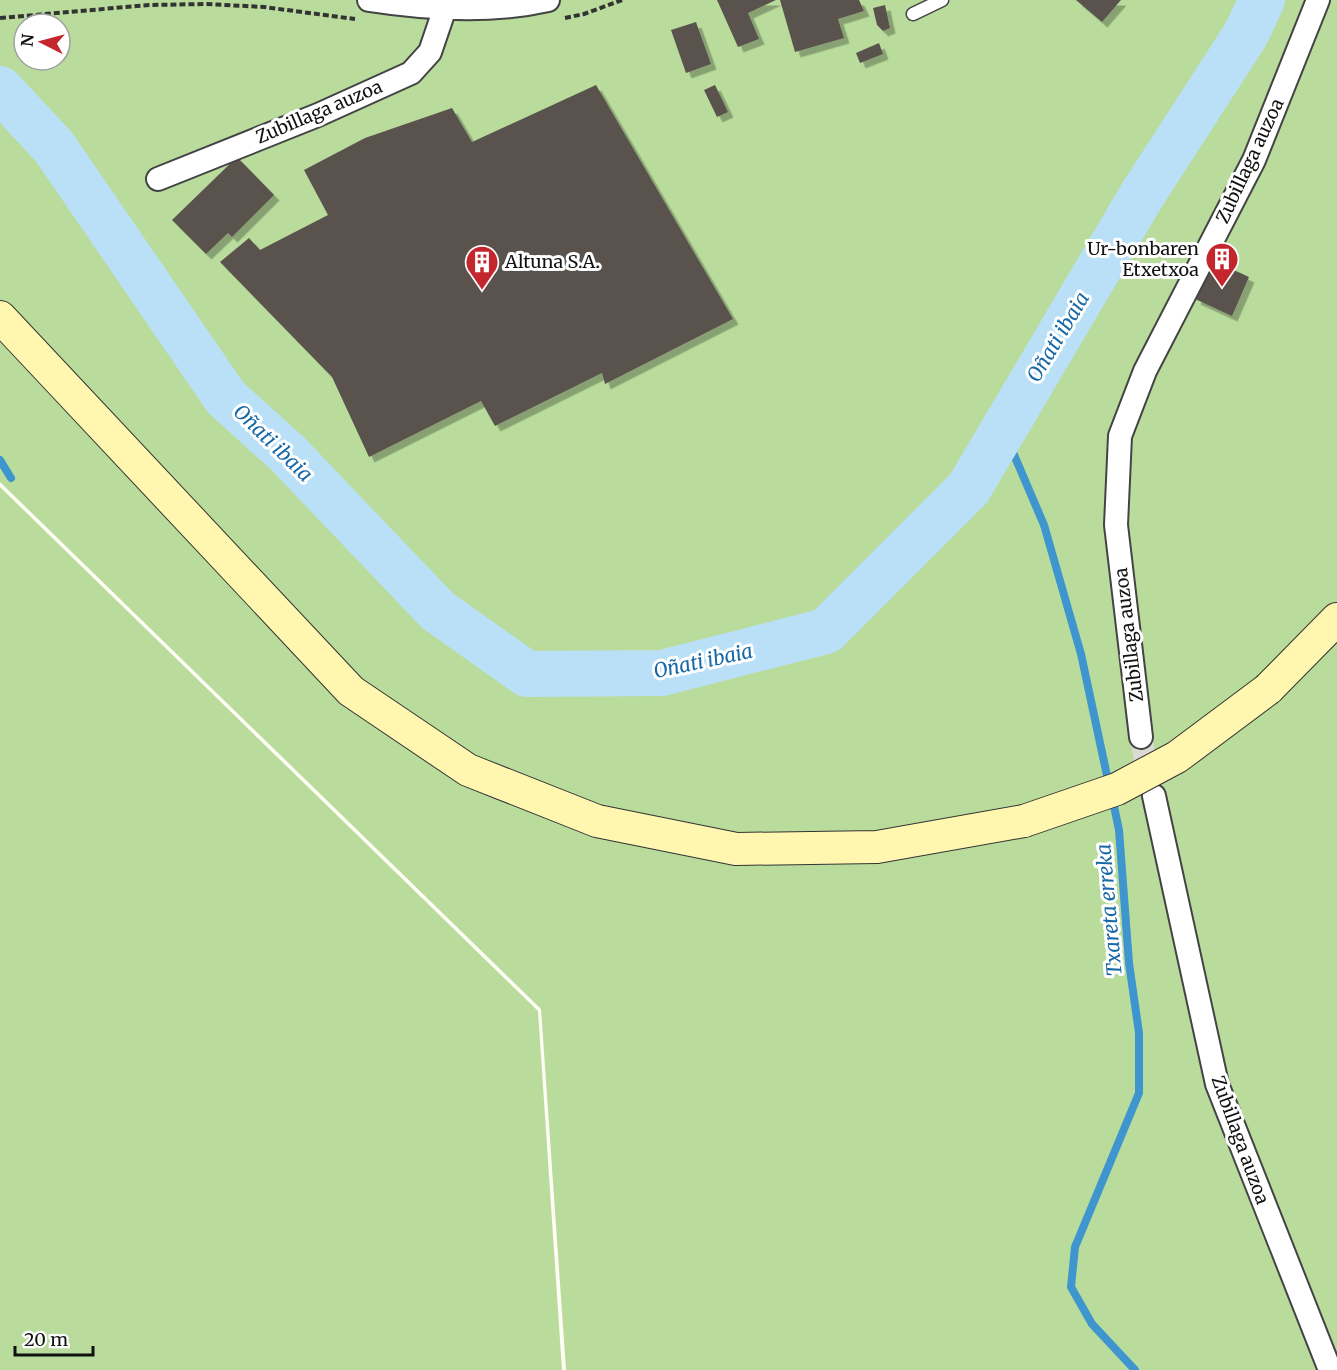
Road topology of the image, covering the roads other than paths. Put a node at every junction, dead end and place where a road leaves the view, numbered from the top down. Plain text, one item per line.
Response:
1 (548, 0) edge
2 (942, 0) edge
3 (1318, 0) edge
4 (475, 3) edge
5 (445, 8) junction
6 (367, 10) edge
7 (913, 14) dead end
8 (158, 179) dead end
9 (0, 317) edge
10 (1337, 619) edge
11 (1141, 737) tunnel mouth
12 (1154, 796) tunnel mouth
13 (1330, 1370) edge

1 - 4 street
2 - 7 lane
3 - 11 street, Zubillaga auzoa
4 - 5 street
5 - 6 street
5 - 8 street, Zubillaga auzoa
9 - 10 main road, bridge
12 - 13 street, Zubillaga auzoa

